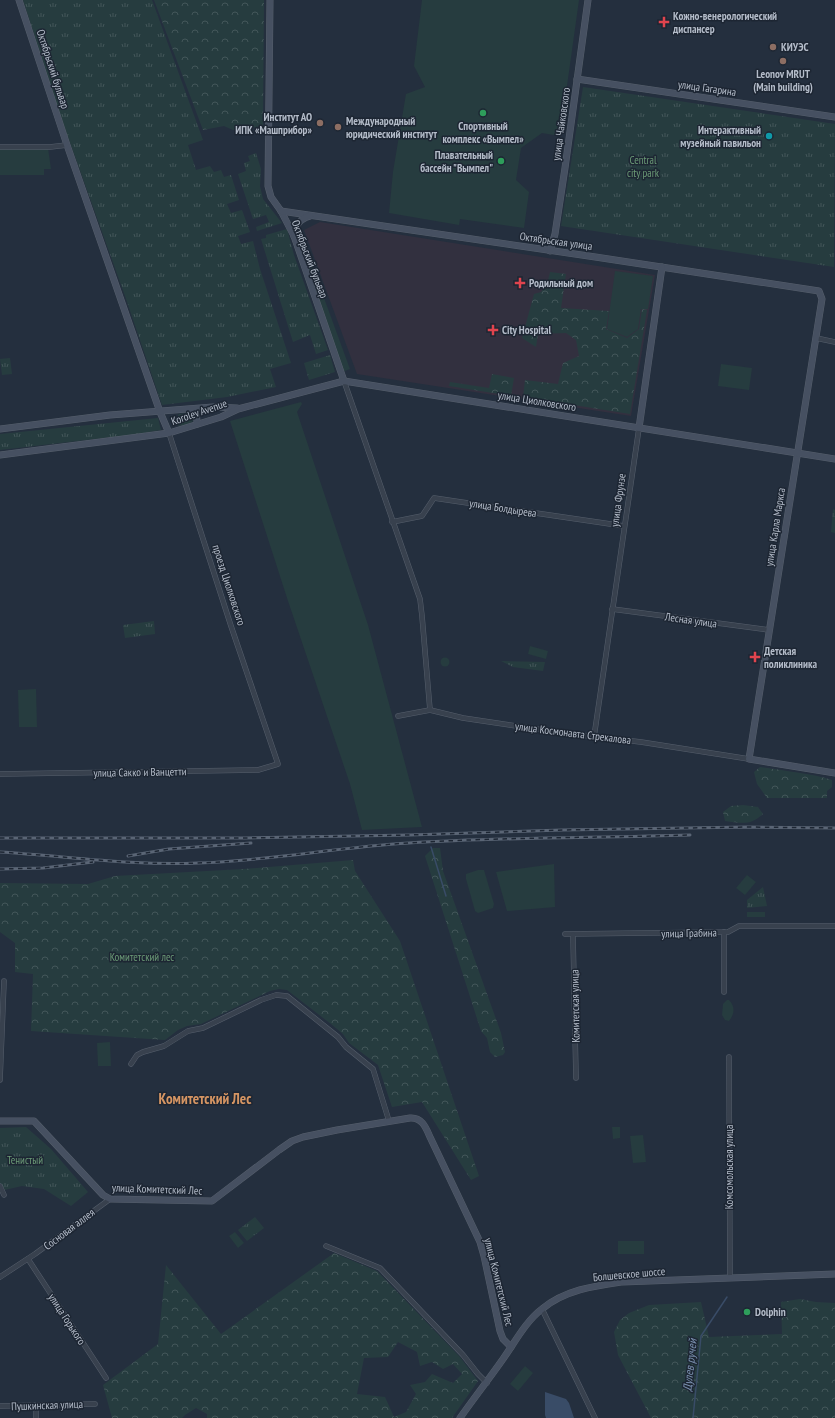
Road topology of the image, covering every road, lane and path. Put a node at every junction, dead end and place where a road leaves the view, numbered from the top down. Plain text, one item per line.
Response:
1 (19, 0) edge
2 (270, 0) edge
3 (588, 0) edge
4 (577, 79) junction
5 (835, 117) edge
6 (67, 145) junction
7 (0, 147) edge
8 (281, 211) junction
9 (313, 216) junction
10 (294, 236) junction
11 (550, 251) junction
12 (662, 266) junction
13 (822, 299) joint
14 (816, 338) junction
15 (835, 342) edge
16 (344, 381) junction
17 (240, 408) junction
18 (189, 410) junction
19 (160, 412) junction
20 (197, 424) junction
21 (639, 428) junction
22 (0, 429) edge
23 (169, 433) junction
24 (797, 453) junction
25 (0, 455) edge
26 (835, 459) edge
27 (392, 522) junction
28 (624, 526) junction
29 (612, 609) junction
30 (769, 630) junction
31 (430, 710) junction
32 (398, 716) dead end
33 (594, 737) junction
34 (749, 759) junction
35 (278, 764) joint
36 (835, 773) edge
37 (0, 774) edge
38 (835, 926) edge
39 (724, 932) junction
40 (565, 934) dead end
41 (573, 935) junction
42 (4, 981) dead end
43 (724, 992) dead end
44 (729, 1057) dead end
45 (131, 1064) dead end
46 (576, 1078) dead end
47 (0, 1080) edge
48 (0, 1121) edge
49 (389, 1121) junction
50 (0, 1186) edge
51 (4, 1196) dead end
52 (110, 1199) junction
53 (326, 1246) dead end
54 (28, 1259) junction
55 (835, 1274) edge
56 (0, 1277) edge
57 (730, 1277) junction
58 (542, 1309) junction
59 (511, 1347) junction
60 (106, 1378) dead end
61 (486, 1383) junction
62 (95, 1404) dead end
63 (36, 1405) junction
64 (0, 1406) edge
65 (36, 1418) edge
66 (460, 1418) edge
67 (595, 1418) edge

1 - 6 street, Октябрьский бульвар
2 - 8 street, Октябрьский бульвар
3 - 4 street, улица Чайковского
4 - 5 street, улица Гагарина
4 - 11 street, улица Чайковского
6 - 7 street
6 - 19 street, Октябрьский бульвар
8 - 9 street, Октябрьская улица
8 - 10 street, Октябрьский бульвар
9 - 10 street
9 - 11 street, Октябрьская улица
10 - 16 street, Октябрьский бульвар
11 - 12 street, Октябрьская улица
12 - 13 street, Октябрьская улица
12 - 21 street, улица Фрунзе
13 - 14 street, улица Карла Маркса
14 - 15 street
14 - 24 street, улица Карла Маркса
16 - 17 street, улица Циолковского
16 - 21 street, улица Циолковского
16 - 27 street
17 - 18 street, Korolev Avenue
17 - 20 street, Korolev Avenue
18 - 19 street, Korolev Avenue
18 - 20 street
19 - 22 street, Korolev Avenue
19 - 23 street, проезд Циолковского
20 - 23 street, Korolev Avenue
21 - 24 street, улица Циолковского
21 - 28 street, улица Фрунзе
23 - 25 street, Korolev Avenue
23 - 35 street, проезд Циолковского
24 - 26 street, улица Циолковского
24 - 30 street, улица Карла Маркса
27 - 28 street, улица Болдырева
27 - 31 street
28 - 29 street, улица Фрунзе
29 - 30 street, Лесная улица
29 - 33 street, улица Фрунзе
30 - 34 street, улица Карла Маркса
31 - 32 street, улица Космонавта Стрекалова
31 - 33 street, улица Космонавта Стрекалова
33 - 34 street, улица Космонавта Стрекалова
34 - 36 street
35 - 37 street, улица Сакко и Ванцетти
38 - 39 street, улица Грабина
39 - 41 street, улица Грабина
39 - 43 street
40 - 41 street, улица Грабина
41 - 46 street, Комитетская улица
42 - 47 street
44 - 57 street, Комсомольская улица
45 - 49 street
48 - 52 street, улица Комитетский Лес
49 - 52 street, улица Комитетский Лес
49 - 59 street, улица Комитетский Лес
50 - 51 street
52 - 54 street, Сосновая аллея
53 - 61 street
54 - 56 street
54 - 60 street, улица Горького
55 - 57 street, Болшевское шоссе
57 - 58 street, Болшевское шоссе
58 - 59 street, Болшевское шоссе
58 - 67 street
59 - 61 street, Болшевское шоссе
61 - 66 street, Болшевское шоссе
62 - 63 street, Пушкинская улица
63 - 64 street, Пушкинская улица
63 - 65 street

